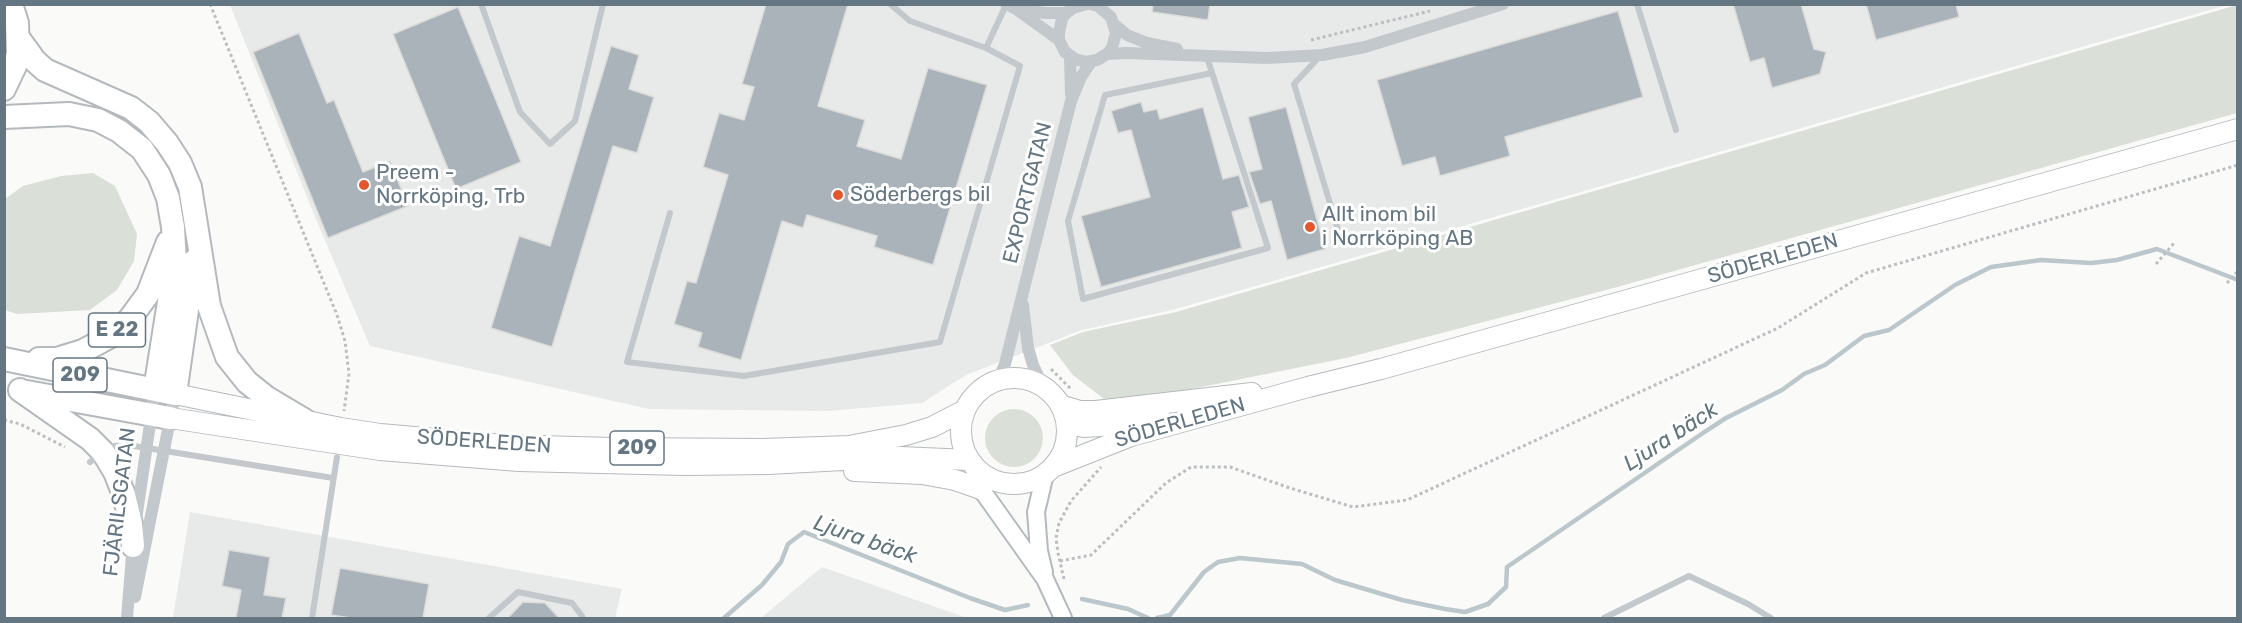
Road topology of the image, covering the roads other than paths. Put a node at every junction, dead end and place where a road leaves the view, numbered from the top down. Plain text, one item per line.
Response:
1 (11, 4) edge
2 (481, 4) edge
3 (603, 4) edge
4 (891, 4) edge
5 (1089, 4) edge
6 (1503, 4) edge
7 (1638, 4) edge
8 (1081, 5) edge
9 (1010, 6) edge
10 (1106, 8) edge
11 (1066, 13) junction
12 (1115, 25) junction
13 (19, 39) junction
14 (1059, 40) junction
15 (986, 48) junction
16 (1107, 54) junction
17 (1322, 55) junction
18 (1070, 56) junction
19 (1211, 57) junction
20 (1091, 62) junction
21 (1212, 73) junction
22 (4, 89) edge
23 (1071, 101) junction
24 (30, 116) junction
25 (4, 117) edge
26 (2238, 129) edge
27 (4, 130) edge
28 (1676, 130) dead end
29 (670, 213) dead end
30 (196, 220) junction
31 (173, 226) junction
32 (1339, 233) dead end
33 (1023, 295) junction
34 (4, 359) edge
35 (998, 381) junction
36 (1043, 387) junction
37 (1308, 387) junction
38 (12, 389) edge
39 (165, 392) junction
40 (1250, 393) junction
41 (1060, 405) junction
42 (965, 410) junction
43 (161, 417) junction
44 (304, 420) junction
45 (1066, 424) junction
46 (146, 447) junction
47 (165, 450) junction
48 (96, 457) junction
49 (337, 457) dead end
50 (971, 463) junction
51 (768, 465) junction
52 (1049, 471) junction
53 (333, 478) junction
54 (981, 489) junction
55 (133, 546) junction
56 (1045, 579) junction
57 (582, 616) dead end
58 (129, 618) edge
59 (312, 618) edge
60 (489, 618) edge
61 (1063, 618) edge
62 (1604, 618) edge
63 (1771, 618) edge

1 - 13 highway
2 - 3 lane
4 - 15 lane
5 - 8 street
5 - 10 street
6 - 17 street
7 - 28 lane
8 - 11 street
9 - 11 street
9 - 14 street
9 - 15 lane
10 - 12 street
11 - 14 street
12 - 16 street
12 - 19 street
13 - 22 highway
13 - 30 highway
14 - 18 street
15 - 29 lane
16 - 19 street
16 - 20 street
17 - 19 street
17 - 32 lane
18 - 20 street
18 - 23 street, EXPORTGATAN
19 - 21 lane
20 - 23 street, EXPORTGATAN
21 - 21 lane
23 - 33 street, EXPORTGATAN
24 - 25 highway
24 - 27 highway, E 22
24 - 31 highway, E 22
26 - 37 main road, SÖDERLEDEN
30 - 39 highway
30 - 44 highway
31 - 34 highway, E 22
31 - 39 highway
33 - 35 street, EXPORTGATAN
33 - 36 street, EXPORTGATAN
34 - 39 highway, SÖDERLEDEN / 209
35 - 36 main road
35 - 42 main road
36 - 41 main road
37 - 40 main road, SÖDERLEDEN
37 - 52 main road, SÖDERLEDEN
38 - 43 highway, SÖDERLEDEN / 209
38 - 48 highway
39 - 43 street, FJÄRILSGATAN
39 - 43 street, FJÄRILSGATAN
39 - 44 main road, SÖDERLEDEN / 209
40 - 41 main road, SÖDERLEDEN
40 - 45 main road, SÖDERLEDEN
41 - 45 main road
42 - 44 main road, SÖDERLEDEN / 209
42 - 50 main road
43 - 46 street, FJÄRILSGATAN
43 - 47 street, FJÄRILSGATAN
43 - 51 main road, SÖDERLEDEN / 209
45 - 52 main road
46 - 47 lane
46 - 48 lane
46 - 55 street, FJÄRILSGATAN
47 - 53 lane
47 - 58 street, FJÄRILSGATAN
48 - 55 highway
49 - 53 lane
50 - 51 main road, SÖDERLEDEN / 209
50 - 52 main road
50 - 54 main road
51 - 54 main road, SÖDERLEDEN / 209
52 - 56 main road
53 - 59 lane
54 - 56 main road
55 - 58 street, FJÄRILSGATAN
56 - 61 main road
57 - 60 lane
62 - 63 lane

